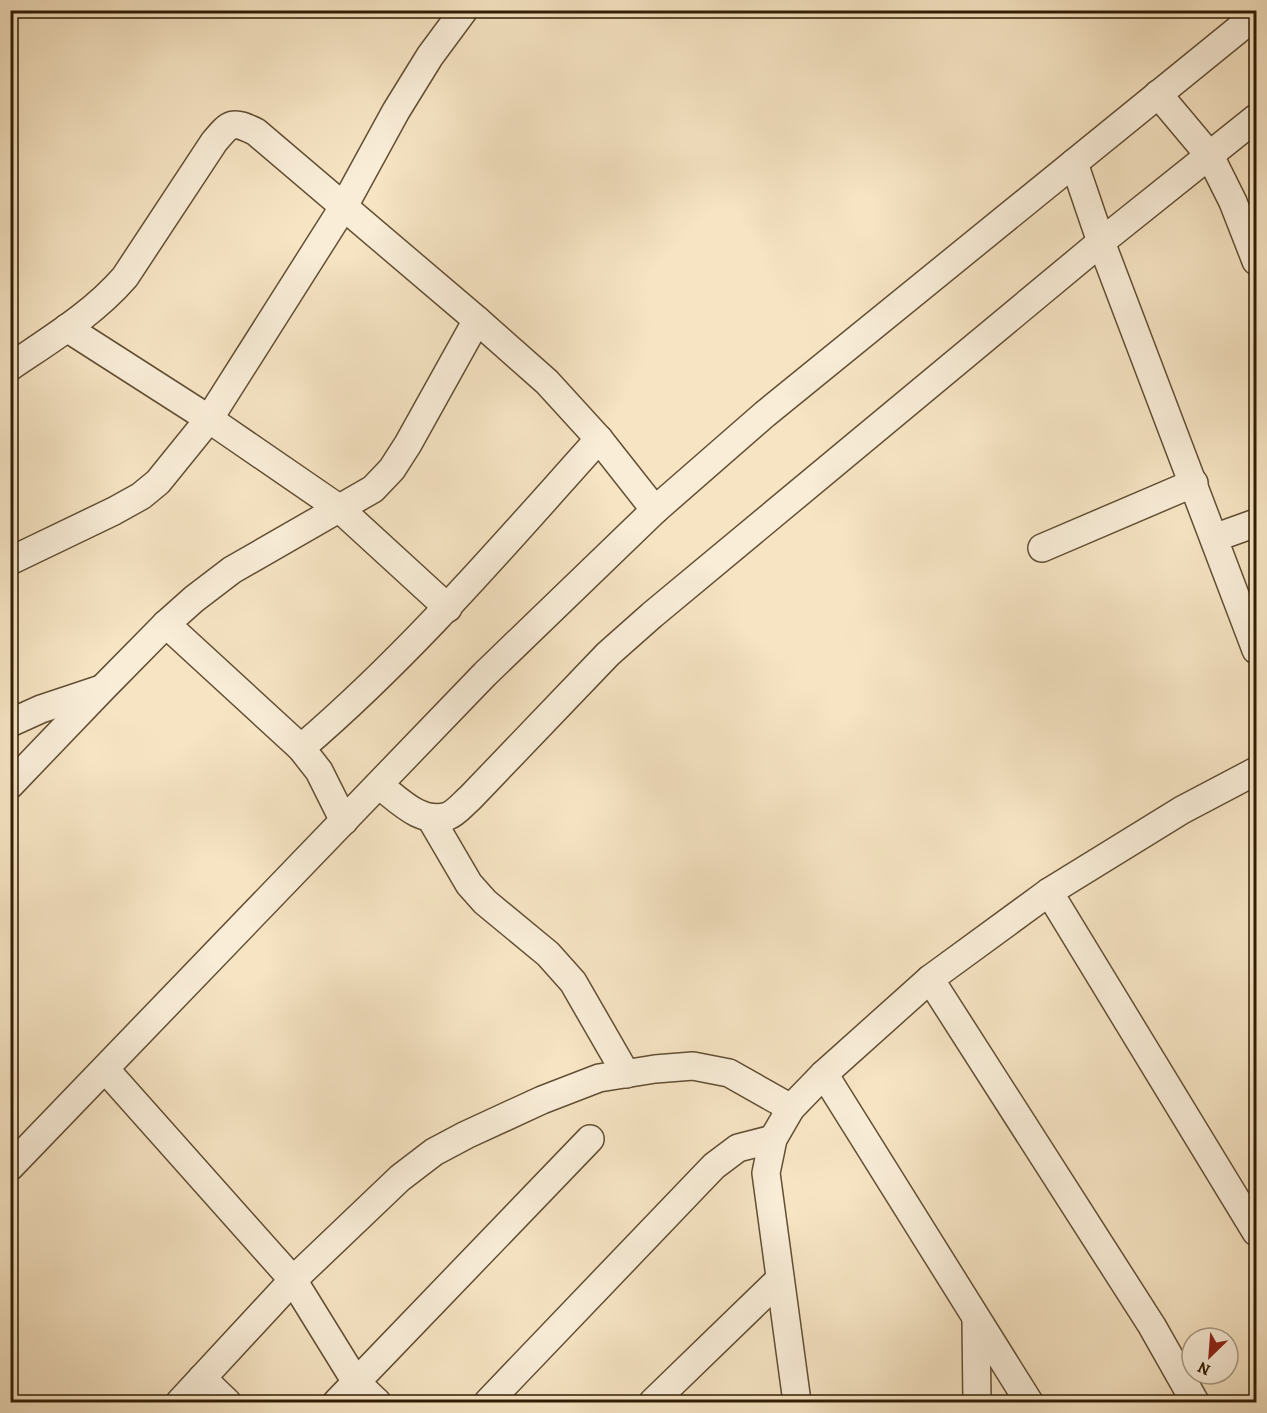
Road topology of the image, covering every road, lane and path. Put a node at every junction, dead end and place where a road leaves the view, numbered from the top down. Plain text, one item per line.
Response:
1 (464, 10) edge
2 (1257, 15) edge
3 (1158, 94) junction
4 (1257, 118) edge
5 (1210, 156) junction
6 (1074, 162) junction
7 (345, 206) junction
8 (1101, 242) junction
9 (1257, 261) edge
10 (477, 320) junction
11 (67, 328) junction
12 (10, 367) edge
13 (209, 419) junction
14 (599, 439) junction
15 (1194, 483) junction
16 (340, 509) junction
17 (655, 510) junction
18 (1257, 523) edge
19 (1214, 538) junction
20 (1042, 548) dead end
21 (10, 561) edge
22 (448, 608) junction
23 (166, 624) junction
24 (1257, 650) edge
25 (102, 689) junction
26 (10, 723) edge
27 (301, 748) junction
28 (1257, 771) edge
29 (379, 784) junction
30 (10, 785) edge
31 (431, 819) junction
32 (344, 821) junction
33 (1049, 892) junction
34 (930, 979) junction
35 (106, 1070) junction
36 (626, 1074) junction
37 (824, 1074) junction
38 (791, 1108) junction
39 (590, 1139) dead end
40 (773, 1139) junction
41 (10, 1167) edge
42 (1257, 1232) edge
43 (780, 1279) junction
44 (293, 1280) junction
45 (976, 1319) junction
46 (202, 1378) junction
47 (356, 1382) junction
48 (180, 1402) edge
49 (227, 1402) edge
50 (337, 1402) edge
51 (377, 1402) edge
52 (488, 1402) edge
53 (653, 1402) edge
54 (797, 1402) edge
55 (977, 1402) edge
56 (1029, 1402) edge
57 (1195, 1402) edge

1 - 7 street
2 - 3 street
3 - 5 street
3 - 6 street
4 - 5 street
5 - 8 street
5 - 9 street
6 - 8 street
6 - 17 street
7 - 10 street
7 - 11 street
7 - 13 street
8 - 15 street
8 - 31 street
10 - 14 street
10 - 16 street
11 - 12 street
11 - 13 street
13 - 16 street
13 - 21 street
14 - 17 street
14 - 22 street
15 - 19 street
15 - 20 street
16 - 22 street
16 - 23 street
17 - 29 street
18 - 19 street
19 - 24 street
22 - 27 street
23 - 25 street
23 - 27 street
25 - 26 street
25 - 30 street
27 - 32 street
28 - 33 street
29 - 31 street
29 - 32 street
31 - 36 street
32 - 35 street
33 - 34 street
33 - 42 street
34 - 37 street
34 - 57 street
35 - 41 street
35 - 44 street
36 - 38 street
36 - 44 street
37 - 38 street
37 - 45 street
38 - 40 street
39 - 47 street
40 - 43 street
40 - 52 street
43 - 53 street
43 - 54 street
44 - 46 street
44 - 47 street
45 - 55 street
45 - 56 street
46 - 48 street
46 - 49 street
47 - 50 street
47 - 51 street

